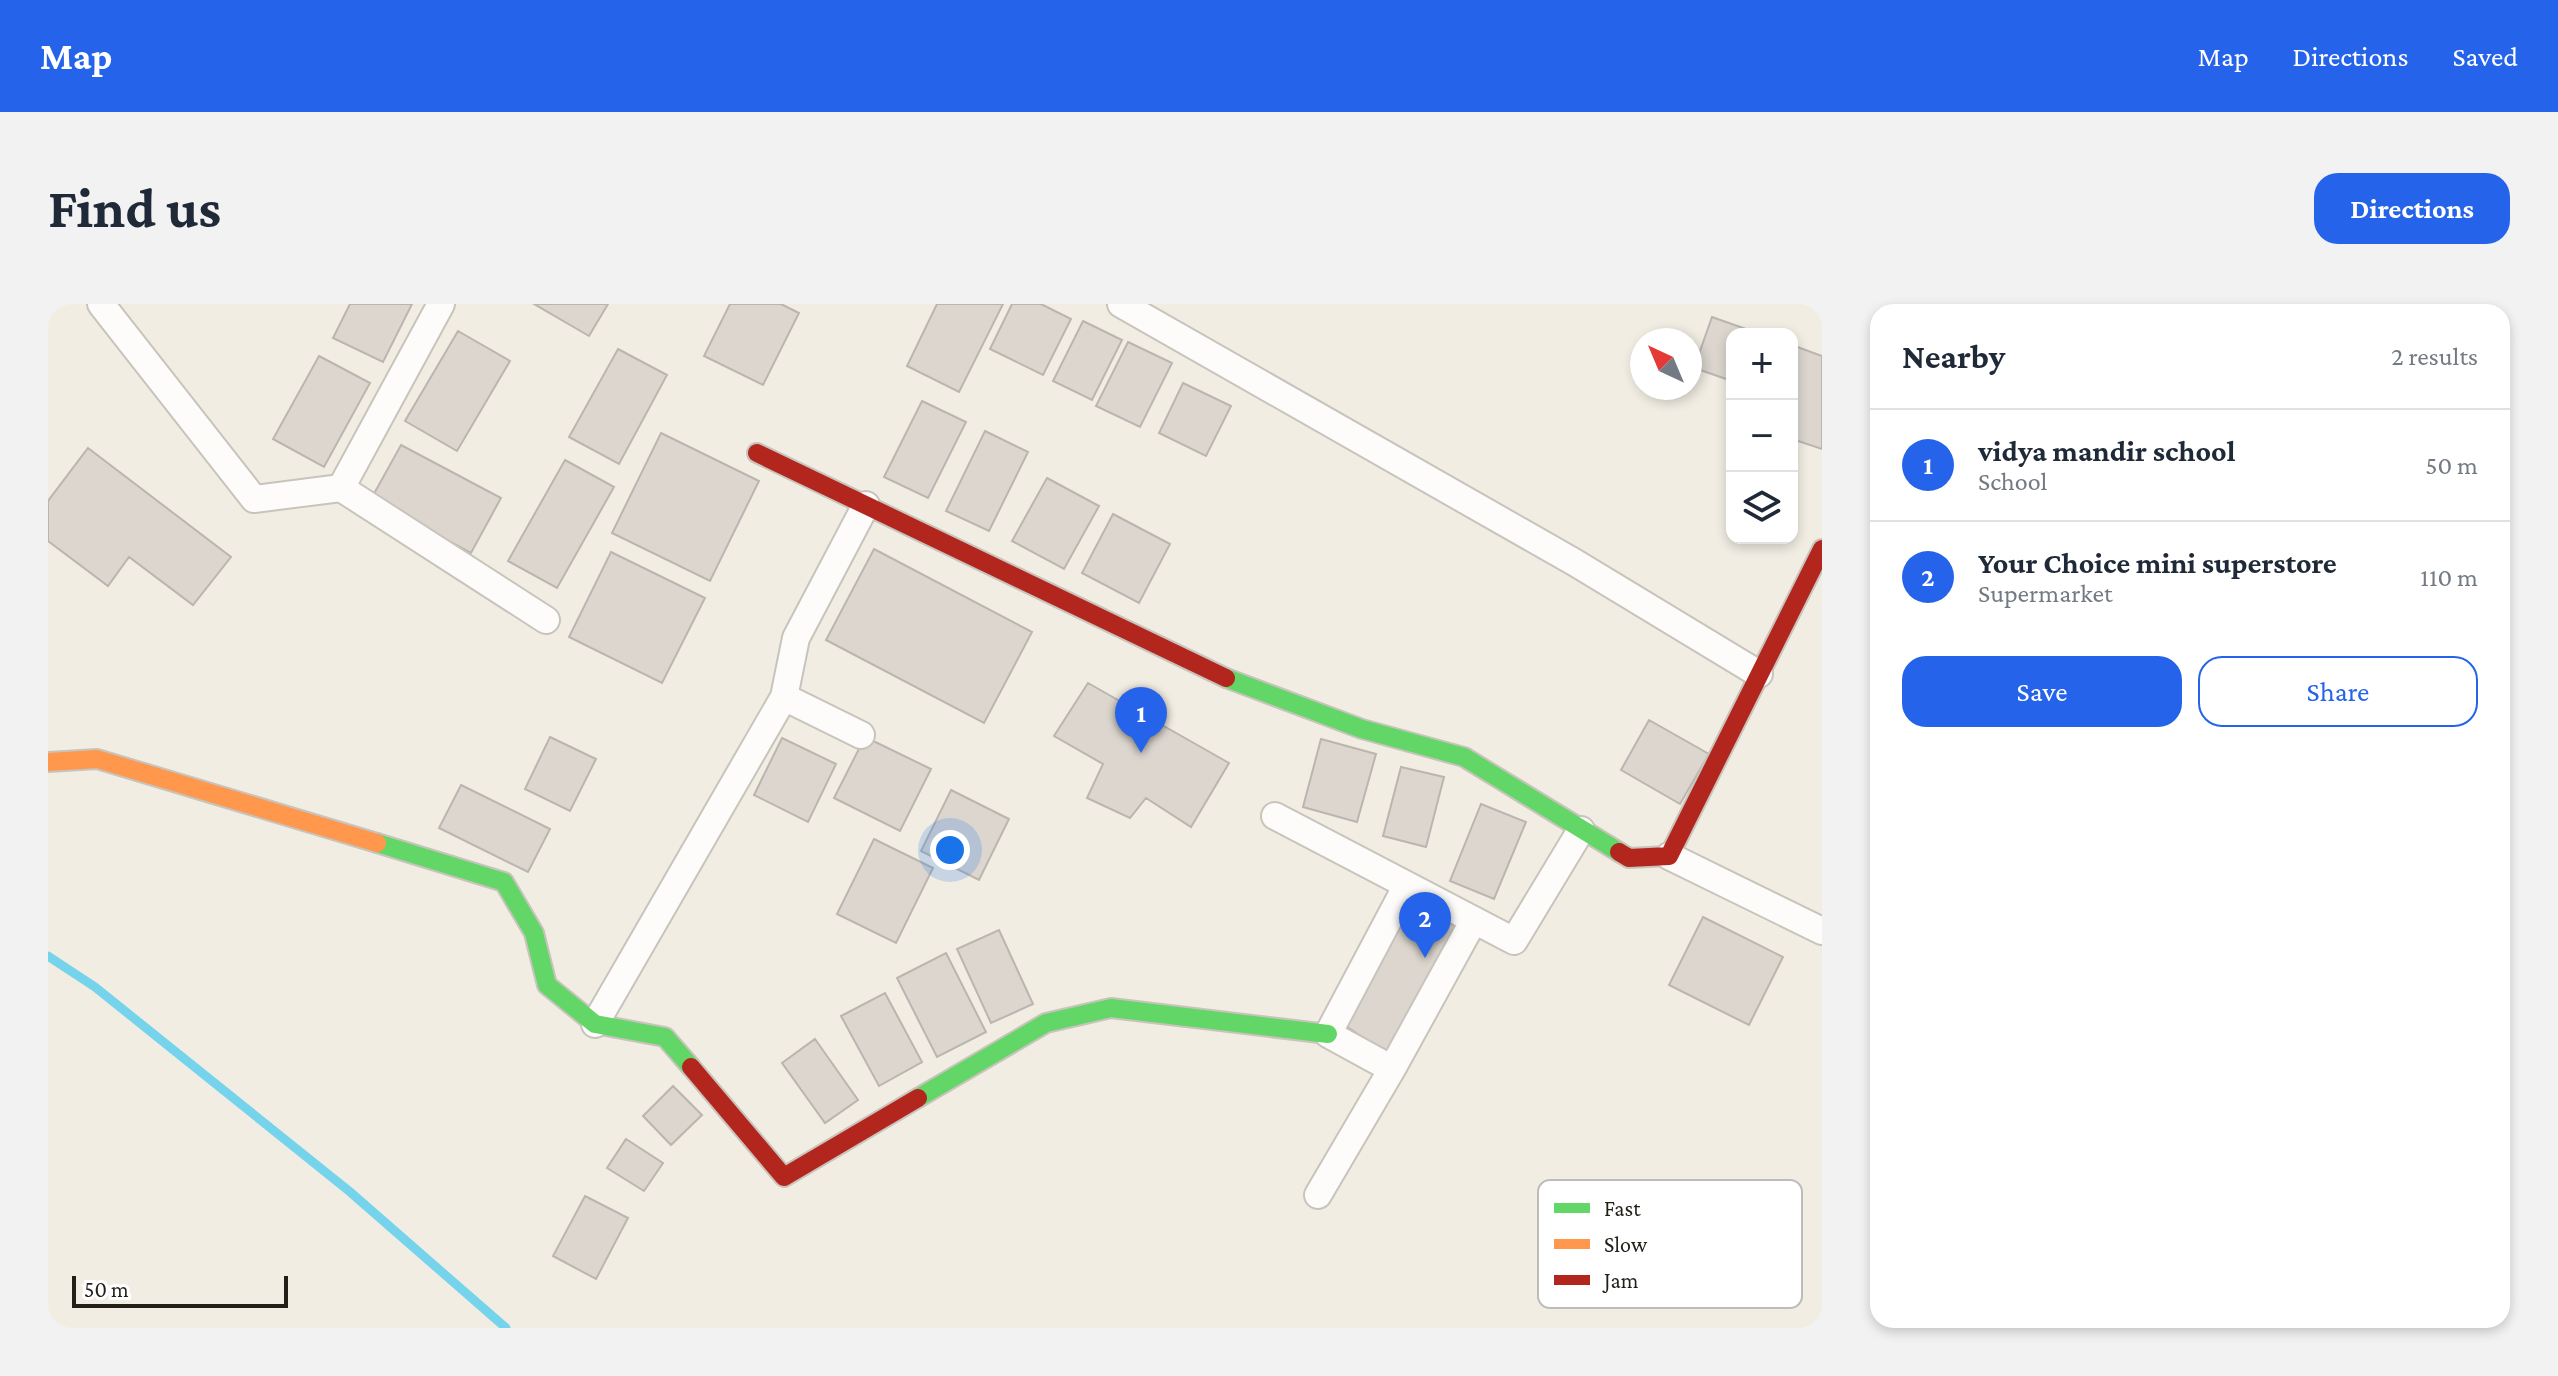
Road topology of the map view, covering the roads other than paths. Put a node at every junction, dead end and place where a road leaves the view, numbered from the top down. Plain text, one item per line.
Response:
1 (101, 304) edge
2 (441, 304) edge
3 (1121, 304) edge
4 (757, 453) dead end
5 (341, 488) junction
6 (866, 505) junction
7 (1822, 549) edge
8 (546, 620) dead end
9 (1759, 674) junction
10 (784, 697) junction
11 (861, 735) dead end
12 (48, 762) edge
13 (1275, 816) dead end
14 (1581, 830) junction
15 (1669, 856) junction
16 (1407, 885) junction
17 (1474, 920) junction
18 (1822, 931) edge
19 (595, 1024) junction
20 (1328, 1034) junction
21 (1392, 1069) junction
22 (1318, 1195) dead end

1 - 5 street
2 - 5 street
3 - 9 street
4 - 6 street
5 - 8 street
6 - 10 street
6 - 14 street
7 - 9 street
9 - 15 street
10 - 11 street
10 - 19 street
12 - 19 street
13 - 16 street
14 - 15 street
14 - 17 street
15 - 18 street
16 - 17 street
16 - 20 street
17 - 21 street
19 - 20 street
20 - 21 street
21 - 22 street

